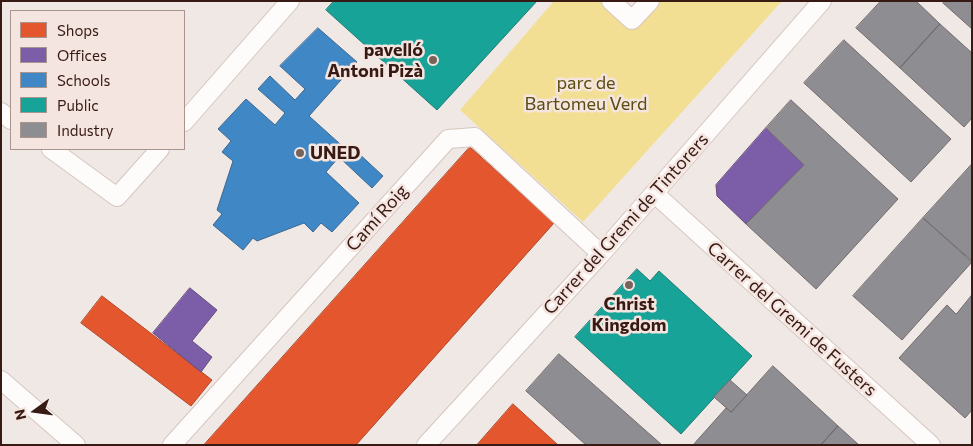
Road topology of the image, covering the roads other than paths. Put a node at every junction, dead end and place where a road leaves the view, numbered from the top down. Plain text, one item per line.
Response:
1 (290, 1) edge
2 (611, 1) edge
3 (650, 1) edge
4 (822, 1) edge
5 (185, 121) edge
6 (52, 150) edge
7 (159, 150) edge
8 (654, 193) junction
9 (602, 254) junction
10 (1, 380) edge
11 (76, 445) edge
12 (172, 445) edge
13 (426, 445) edge
14 (931, 445) edge

1 - 5 street
2 - 3 street
4 - 8 street, Carrer del Gremi de Tintorers
6 - 7 street
8 - 9 street, Carrer del Gremi de Tintorers
8 - 14 street, Carrer del Gremi de Fusters
9 - 12 street, Camí Roig
9 - 13 street, Carrer del Gremi de Tintorers
10 - 11 street

